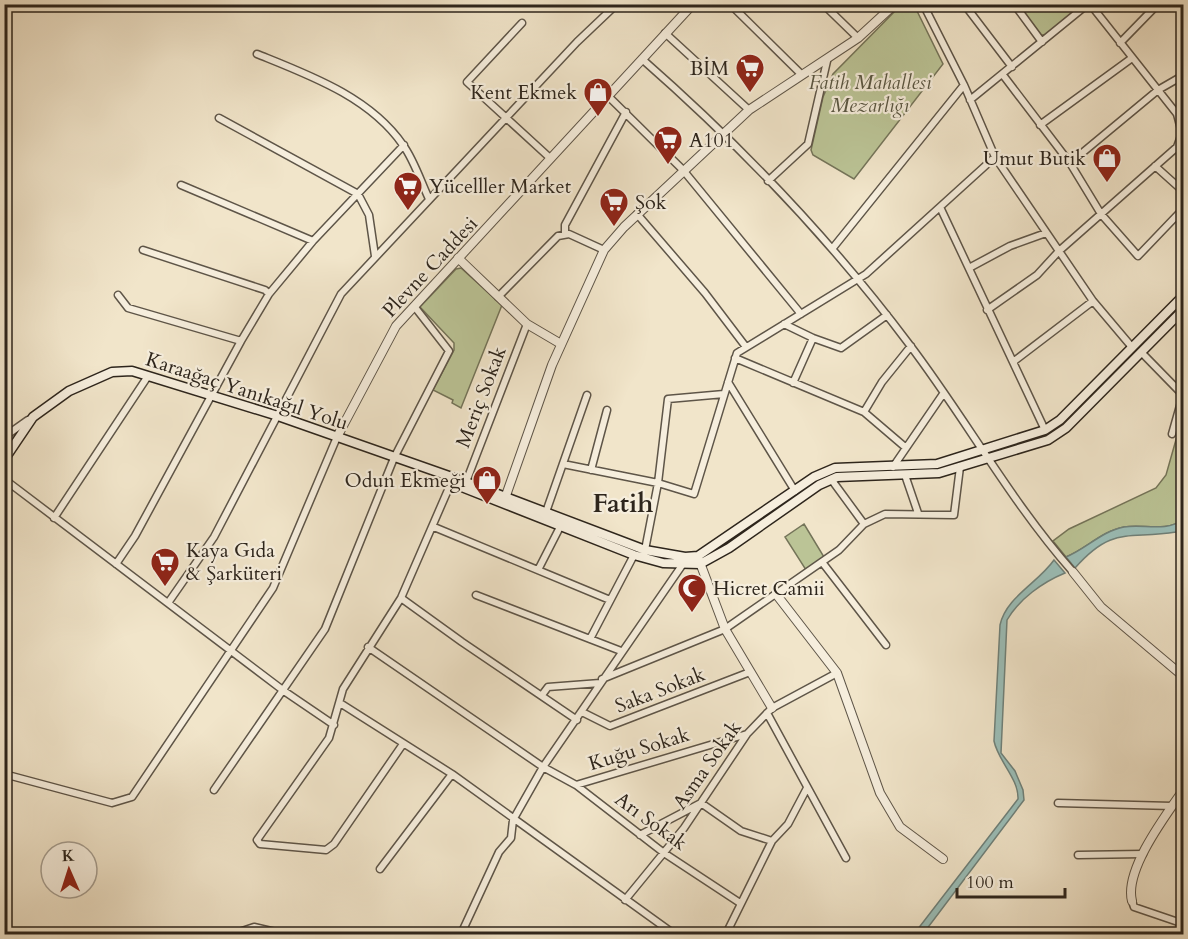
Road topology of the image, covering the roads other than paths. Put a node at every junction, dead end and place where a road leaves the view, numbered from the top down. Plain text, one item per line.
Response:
1 (617, 4) edge
2 (693, 4) edge
3 (730, 4) edge
4 (895, 4) edge
5 (922, 4) edge
6 (964, 4) edge
7 (1014, 4) edge
8 (1089, 4) edge
9 (1158, 4) edge
10 (826, 5) edge
11 (522, 23) dead end
12 (665, 33) junction
13 (858, 38) junction
14 (1042, 42) junction
15 (1120, 43) junction
16 (257, 54) dead end
17 (1132, 58) junction
18 (642, 59) junction
19 (826, 61) junction
20 (1012, 67) junction
21 (802, 75) junction
22 (1003, 75) junction
23 (1184, 75) edge
24 (964, 85) junction
25 (1158, 90) junction
26 (957, 93) junction
27 (608, 96) junction
28 (969, 96) junction
29 (749, 110) junction
30 (626, 112) junction
31 (219, 118) dead end
32 (507, 118) junction
33 (1040, 125) junction
34 (723, 132) junction
35 (404, 146) junction
36 (995, 157) junction
37 (550, 159) junction
38 (1070, 163) junction
39 (1155, 166) junction
40 (683, 170) junction
41 (768, 181) junction
42 (181, 185) dead end
43 (1184, 192) edge
44 (358, 194) junction
45 (429, 199) junction
46 (940, 207) junction
47 (1184, 208) edge
48 (637, 214) junction
49 (1101, 214) junction
50 (1046, 232) junction
51 (565, 234) junction
52 (313, 241) junction
53 (832, 249) junction
54 (143, 250) dead end
55 (604, 250) junction
56 (1059, 251) junction
57 (375, 256) junction
58 (458, 258) junction
59 (969, 268) junction
60 (858, 278) junction
61 (269, 294) junction
62 (118, 295) dead end
63 (1184, 295) edge
64 (498, 297) junction
65 (1094, 301) junction
66 (414, 306) junction
67 (1184, 309) edge
68 (987, 310) junction
69 (801, 314) junction
70 (887, 315) junction
71 (527, 324) junction
72 (784, 324) junction
73 (813, 338) junction
74 (240, 341) junction
75 (561, 344) junction
76 (911, 346) junction
77 (1131, 346) junction
78 (746, 347) junction
79 (1141, 352) junction
80 (735, 358) junction
81 (1013, 362) junction
82 (148, 376) junction
83 (728, 382) junction
84 (793, 383) junction
85 (724, 394) junction
86 (943, 394) junction
87 (587, 395) dead end
88 (210, 397) junction
89 (607, 410) dead end
90 (864, 412) junction
91 (278, 416) junction
92 (33, 417) junction
93 (1045, 430) junction
94 (1172, 434) dead end
95 (4, 437) edge
96 (337, 437) junction
97 (905, 447) junction
98 (985, 454) junction
99 (394, 458) junction
100 (4, 460) edge
101 (563, 464) junction
102 (960, 466) junction
103 (893, 467) junction
104 (422, 468) junction
105 (591, 470) junction
106 (905, 475) junction
107 (4, 479) edge
108 (831, 479) junction
109 (466, 482) junction
110 (451, 483) junction
111 (658, 483) junction
112 (795, 491) junction
113 (504, 500) junction
114 (546, 512) junction
115 (918, 513) junction
116 (54, 518) junction
117 (864, 524) junction
118 (434, 527) junction
119 (560, 527) junction
120 (645, 550) junction
121 (634, 555) junction
122 (699, 560) junction
123 (685, 561) junction
124 (822, 562) junction
125 (116, 564) junction
126 (538, 570) junction
127 (1074, 572) joint
128 (776, 594) junction
129 (476, 595) dead end
130 (401, 598) junction
131 (610, 600) junction
132 (168, 603) junction
133 (725, 629) junction
134 (590, 639) junction
135 (886, 645) dead end
136 (369, 646) junction
137 (621, 651) junction
138 (232, 652) junction
139 (750, 672) junction
140 (837, 673) junction
141 (1184, 677) edge
142 (601, 681) junction
143 (284, 691) junction
144 (542, 694) junction
145 (340, 703) junction
146 (770, 710) junction
147 (582, 712) junction
148 (577, 720) junction
149 (334, 725) junction
150 (747, 734) junction
151 (403, 744) junction
152 (543, 767) junction
153 (4, 774) edge
154 (452, 774) junction
155 (576, 785) junction
156 (807, 788) junction
157 (1184, 789) edge
158 (214, 790) dead end
159 (701, 803) junction
160 (1058, 803) dead end
161 (1172, 806) junction
162 (513, 820) junction
163 (640, 835) junction
164 (771, 841) junction
165 (664, 853) junction
166 (1143, 854) junction
167 (1078, 855) dead end
168 (846, 858) dead end
169 (944, 860) dead end
170 (380, 869) dead end
171 (625, 900) junction
172 (1132, 901) joint
173 (740, 903) junction
174 (1184, 924) edge
175 (233, 934) edge
176 (284, 934) edge
177 (461, 934) edge
178 (674, 934) edge
179 (726, 934) edge

1 - 32 street
2 - 12 street, Plevne Caddesi
3 - 21 street
4 - 13 street
5 - 24 street
6 - 20 street
7 - 14 street
8 - 14 street
8 - 15 street
9 - 15 street
10 - 13 street
11 - 32 street
12 - 18 street, Plevne Caddesi
12 - 29 street
13 - 19 street
14 - 20 street
15 - 17 street
16 - 35 street
17 - 25 street
17 - 33 street
18 - 27 street, Plevne Caddesi
18 - 34 street
19 - 21 street
19 - 41 street
20 - 22 street
21 - 29 street
22 - 28 street
22 - 33 street
23 - 25 street
24 - 26 street
24 - 28 street
25 - 38 street
25 - 39 street
26 - 28 street
26 - 53 street
27 - 30 street
27 - 37 street, Plevne Caddesi
28 - 36 street
29 - 34 street
30 - 40 street
30 - 51 street
31 - 44 street
32 - 37 street
32 - 45 street
33 - 38 street
34 - 40 street
34 - 41 street
35 - 44 street
35 - 45 street
36 - 46 street
36 - 50 street
37 - 58 street, Plevne Caddesi
38 - 49 street
39 - 43 street
39 - 49 street
40 - 48 street
40 - 69 street
41 - 53 street
42 - 52 street
44 - 52 street
44 - 57 street
45 - 57 street
46 - 59 street
46 - 60 street
47 - 49 street
48 - 55 street
48 - 78 street
49 - 56 street
50 - 56 street
50 - 59 street
51 - 55 street
51 - 64 street
52 - 61 street
53 - 60 street
54 - 61 street
55 - 75 street
56 - 65 street
56 - 68 street
57 - 91 street
58 - 64 street
58 - 66 street, Plevne Caddesi
59 - 68 street
60 - 69 street
60 - 70 street
61 - 74 street
62 - 74 street
63 - 77 main road
64 - 71 street
65 - 77 street
65 - 81 street
66 - 96 street, Plevne Caddesi
66 - 99 street
67 - 79 main road
68 - 81 street
69 - 72 street
70 - 73 street
70 - 76 street
71 - 75 street
71 - 109 street, Meriç Sokak
72 - 73 street
72 - 78 street
73 - 84 street
74 - 88 street
75 - 113 street
76 - 86 street
76 - 90 street
77 - 93 main road
78 - 80 street
79 - 94 street
79 - 98 main road
80 - 83 street
80 - 84 street
81 - 93 street
82 - 88 main road, Karaağaç Yanıkağıl Yolu
82 - 92 main road, Karaağaç Yanıkağıl Yolu
82 - 116 street
83 - 85 street
83 - 112 street
84 - 90 street
85 - 111 street
85 - 111 street
86 - 97 street
86 - 98 street
87 - 101 street
88 - 91 main road, Karaağaç Yanıkağıl Yolu
88 - 125 street
89 - 105 street
90 - 97 street
91 - 96 main road, Karaağaç Yanıkağıl Yolu
91 - 132 street
92 - 95 street, Karaağaç Yanıkağıl Yolu
92 - 100 main road
93 - 98 main road
96 - 99 main road, Karaağaç Yanıkağıl Yolu
96 - 138 street
97 - 103 street
98 - 102 main road
98 - 103 main road
98 - 127 street
99 - 104 main road, Karaağaç Yanıkağıl Yolu
99 - 143 street
101 - 105 street
101 - 114 street
102 - 106 main road
102 - 115 street
103 - 112 main road
104 - 109 main road
104 - 110 main road
105 - 111 street
106 - 108 main road
106 - 115 street
107 - 116 street
108 - 117 street
108 - 122 main road
109 - 113 main road
110 - 113 main road
110 - 118 street
111 - 120 street
112 - 122 main road
113 - 114 main road
113 - 119 main road
114 - 120 main road
115 - 117 street
116 - 125 street
117 - 124 street
118 - 126 street
118 - 130 street
119 - 121 main road
119 - 126 street
120 - 123 main road
121 - 123 main road
121 - 131 street
122 - 123 main road
122 - 133 street
123 - 137 street
124 - 128 street
124 - 135 street
125 - 132 street
126 - 131 street
127 - 141 street
128 - 133 street
128 - 140 street
129 - 134 street
130 - 136 street
130 - 144 street
131 - 134 street
132 - 138 street
133 - 139 street
133 - 142 street
134 - 137 street
136 - 145 street
136 - 152 street, Arı Sokak
137 - 142 street
138 - 143 street
138 - 153 street
139 - 146 street
139 - 147 street, Saka Sokak
140 - 146 street, Asma Sokak
140 - 169 street
142 - 144 street
142 - 147 street
143 - 149 street
143 - 158 street
144 - 148 street
145 - 149 street
145 - 151 street
146 - 150 street, Asma Sokak
146 - 156 street
147 - 148 street
148 - 152 street
149 - 151 street
150 - 155 street, Kuğu Sokak
150 - 159 street, Asma Sokak
151 - 154 street
152 - 155 street, Arı Sokak
152 - 162 street
154 - 162 street
154 - 170 street
155 - 163 street, Arı Sokak
156 - 164 street
156 - 168 street
157 - 161 street
159 - 163 street
159 - 164 street
159 - 165 street, Asma Sokak
160 - 161 street
161 - 166 street
162 - 171 street
162 - 177 street
163 - 165 street, Arı Sokak
164 - 173 street
165 - 171 street, Asma Sokak
165 - 173 street, Arı Sokak
166 - 167 street
166 - 172 street
171 - 178 street
172 - 174 street
173 - 179 street
175 - 176 street

